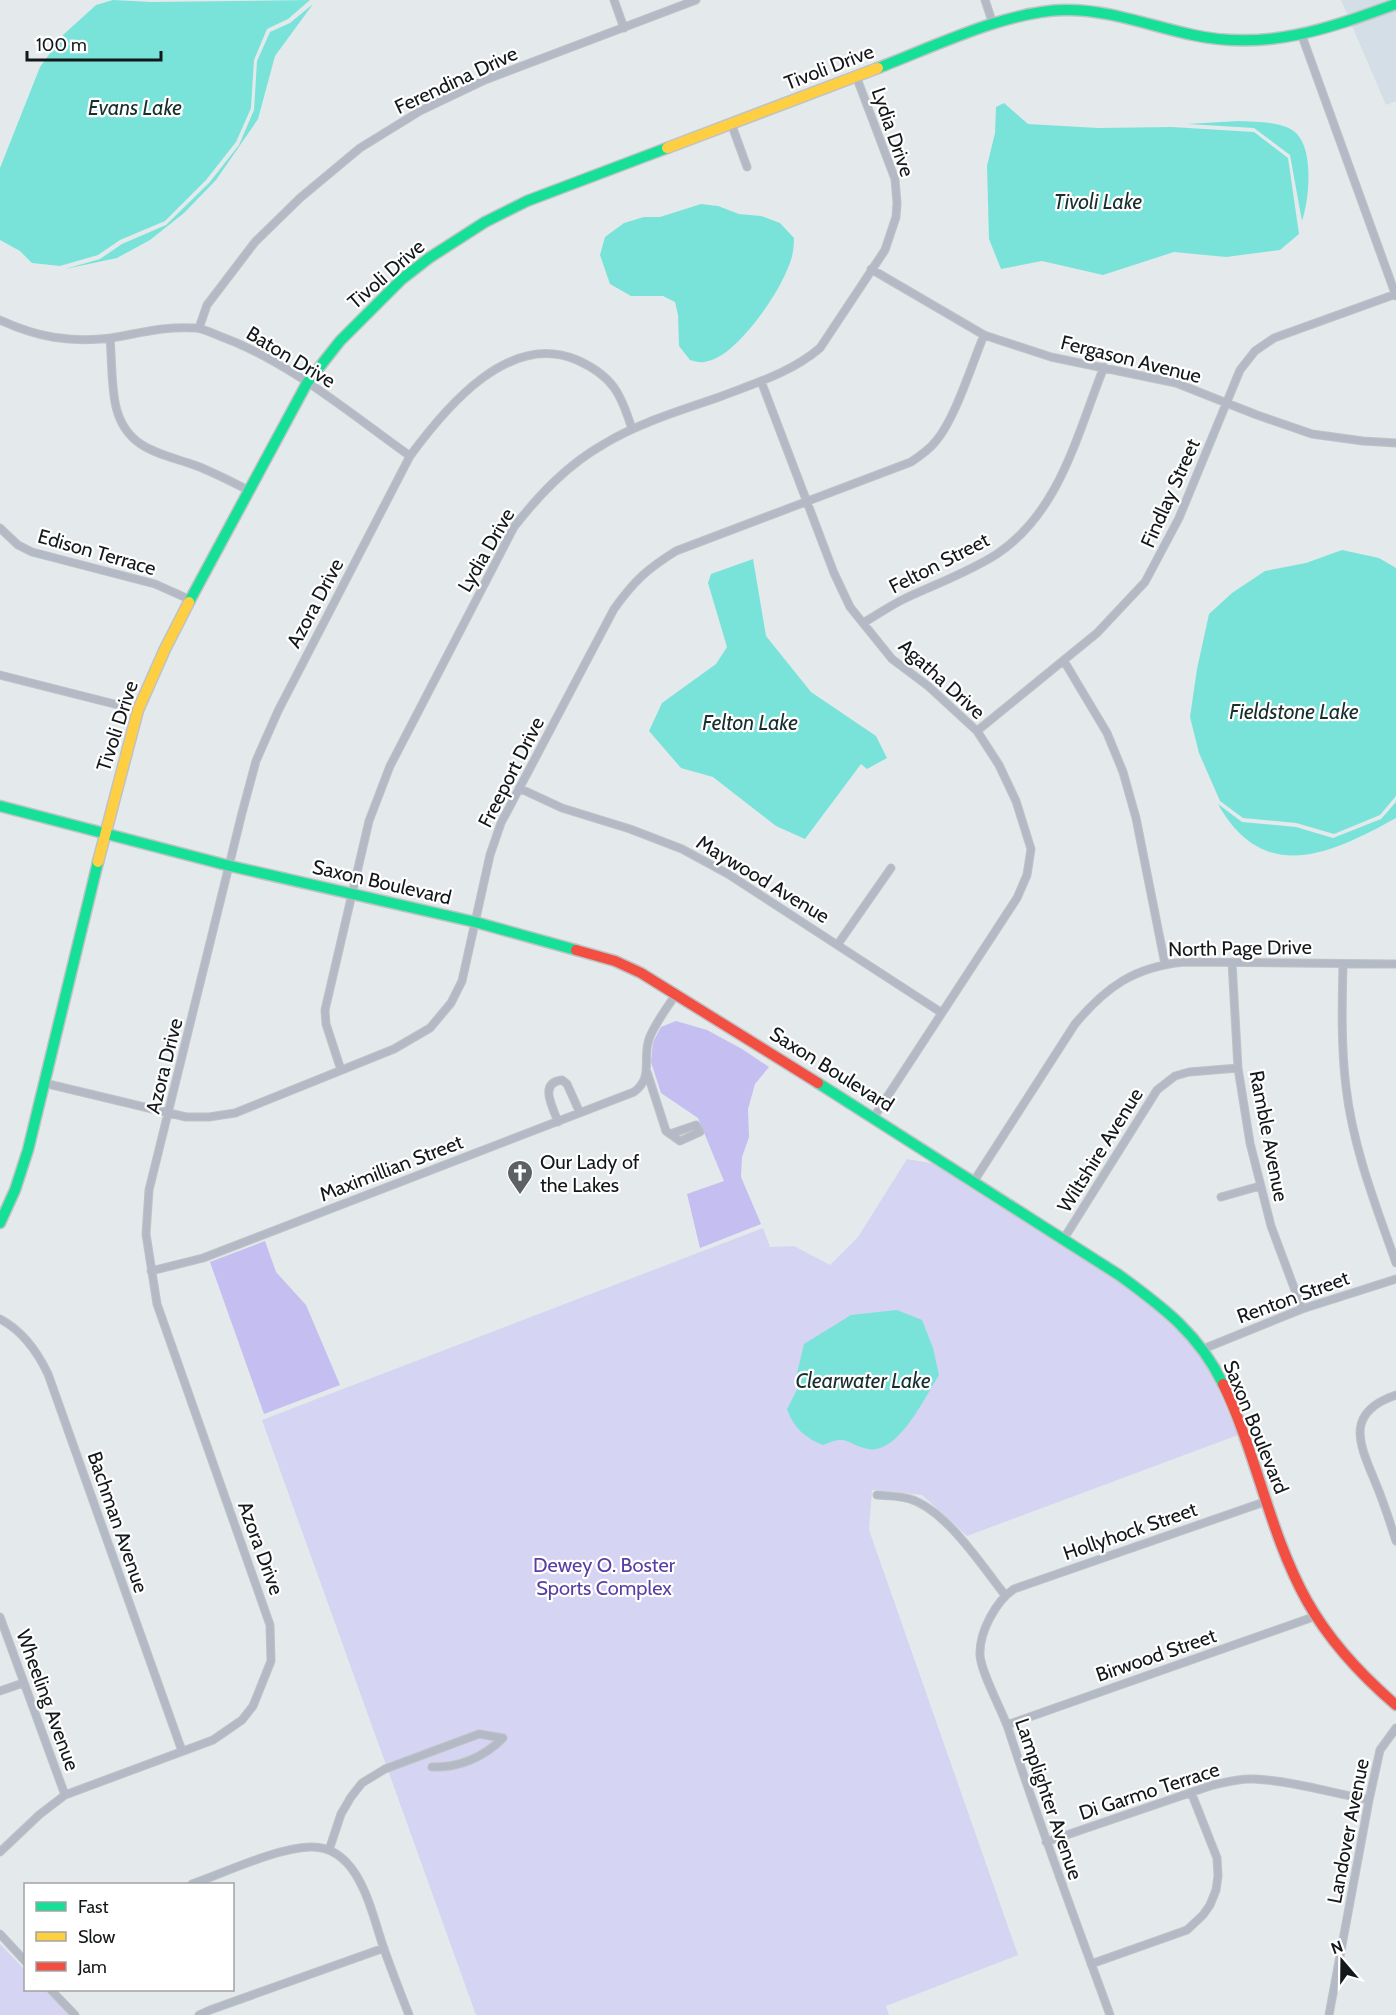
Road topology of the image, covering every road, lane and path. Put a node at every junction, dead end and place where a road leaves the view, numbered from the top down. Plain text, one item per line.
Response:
1 (614, 0) edge
2 (696, 0) edge
3 (985, 0) edge
4 (1396, 4) edge
5 (993, 24) junction
6 (624, 27) junction
7 (1302, 36) junction
8 (856, 76) junction
9 (730, 123) junction
10 (747, 167) dead end
11 (871, 269) junction
12 (1396, 295) edge
13 (0, 320) edge
14 (199, 328) junction
15 (984, 335) junction
16 (110, 338) junction
17 (1104, 367) junction
18 (760, 381) junction
19 (307, 383) junction
20 (1227, 402) junction
21 (632, 429) junction
22 (1396, 443) edge
23 (410, 456) junction
24 (248, 490) junction
25 (806, 500) junction
26 (0, 528) edge
27 (191, 600) junction
28 (863, 624) junction
29 (1064, 661) junction
30 (0, 675) edge
31 (138, 710) junction
32 (977, 731) junction
33 (519, 788) junction
34 (0, 806) edge
35 (105, 832) junction
36 (230, 866) junction
37 (891, 868) dead end
38 (352, 893) junction
39 (475, 922) junction
40 (838, 944) junction
41 (1233, 962) junction
42 (1396, 963) edge
43 (1165, 964) junction
44 (1343, 964) junction
45 (676, 994) junction
46 (942, 1013) junction
47 (1238, 1068) junction
48 (341, 1070) junction
49 (647, 1072) junction
50 (44, 1083) junction
51 (169, 1112) junction
52 (580, 1113) junction
53 (874, 1117) junction
54 (558, 1122) junction
55 (670, 1134) dead end
56 (974, 1181) junction
57 (1260, 1186) junction
58 (1221, 1197) dead end
59 (0, 1223) edge
60 (1063, 1240) junction
61 (1396, 1263) edge
62 (151, 1271) junction
63 (1396, 1279) edge
64 (1302, 1309) junction
65 (0, 1319) edge
66 (1203, 1349) junction
67 (1396, 1395) edge
68 (878, 1495) dead end
69 (1268, 1501) junction
70 (1396, 1509) edge
71 (1387, 1512) junction
72 (1396, 1541) edge
73 (1005, 1595) junction
74 (1316, 1616) junction
75 (0, 1617) edge
76 (23, 1683) junction
77 (0, 1691) edge
78 (1396, 1705) edge
79 (1007, 1725) junction
80 (1396, 1728) edge
81 (182, 1751) junction
82 (432, 1767) dead end
83 (1191, 1792) junction
84 (64, 1795) junction
85 (1369, 1800) junction
86 (1047, 1842) junction
87 (329, 1850) junction
88 (0, 1851) edge
89 (195, 1883) edge
90 (0, 1934) edge
91 (384, 1948) junction
92 (24, 1960) edge
93 (1091, 1964) junction
94 (53, 1991) edge
95 (75, 2015) edge
96 (200, 2015) edge
97 (409, 2015) edge
98 (1110, 2015) edge
99 (1329, 2015) edge

1 - 6 street
2 - 6 street, Ferendina Drive
3 - 5 street
4 - 7 street, Tivoli Drive
5 - 7 street, Tivoli Drive
5 - 8 street, Tivoli Drive
6 - 14 street, Ferendina Drive
7 - 12 street
8 - 9 street, Tivoli Drive
8 - 11 street, Lydia Drive
9 - 10 street
9 - 19 street, Tivoli Drive
11 - 15 street, Fergason Avenue
11 - 18 street, Lydia Drive
12 - 20 street, Findlay Street
13 - 16 street, Baton Drive
14 - 16 street, Baton Drive
14 - 19 street, Baton Drive
15 - 17 street, Fergason Avenue
15 - 25 street, Freeport Drive
16 - 24 street
17 - 20 street, Fergason Avenue
17 - 28 street, Felton Street
18 - 21 street, Lydia Drive
18 - 25 street, Agatha Drive
19 - 23 street, Baton Drive
19 - 24 street, Tivoli Drive
20 - 22 street, Fergason Avenue
20 - 29 street, Findlay Street
21 - 23 street, Azora Drive
21 - 38 street, Lydia Drive
23 - 36 street, Azora Drive
24 - 27 street, Tivoli Drive
25 - 28 street, Agatha Drive
25 - 33 street, Freeport Drive
26 - 27 street, Edison Terrace
27 - 31 street, Tivoli Drive
28 - 32 street, Agatha Drive
29 - 32 street, Findlay Street
29 - 43 street
30 - 31 street
31 - 35 street, Tivoli Drive
32 - 46 street, Agatha Drive
33 - 39 street, Freeport Drive
33 - 40 street, Maywood Avenue
34 - 35 street, Saxon Boulevard
35 - 36 street, Saxon Boulevard
35 - 50 street, Tivoli Drive
36 - 38 street, Saxon Boulevard
36 - 51 street, Azora Drive
37 - 40 street
38 - 39 street, Saxon Boulevard
38 - 48 street, Lydia Drive
39 - 45 street, Saxon Boulevard
39 - 48 street, Freeport Drive
40 - 46 street, Maywood Avenue
41 - 43 street, North Page Drive
41 - 44 street, North Page Drive
41 - 47 street, Ramble Avenue
42 - 44 street, North Page Drive
43 - 56 street, North Page Drive
44 - 61 street
45 - 49 street
45 - 53 street, Saxon Boulevard
46 - 53 street, Agatha Drive
47 - 57 street, Ramble Avenue
47 - 60 street, Wiltshire Avenue
48 - 51 street, Freeport Drive
49 - 52 street, Maximillian Street
49 - 55 street
50 - 51 street, Freeport Drive
50 - 59 street, Tivoli Drive
51 - 62 street, Azora Drive
52 - 54 street, Maximillian Street
52 - 54 street
53 - 56 street, Saxon Boulevard
54 - 62 street, Maximillian Street
56 - 60 street, Saxon Boulevard
57 - 58 street
57 - 64 street, Ramble Avenue
60 - 66 street, Saxon Boulevard
62 - 81 street, Azora Drive
63 - 64 street, Renton Street
64 - 66 street, Renton Street
65 - 81 street, Bachman Avenue
66 - 69 street, Saxon Boulevard
67 - 71 street
68 - 73 street
69 - 73 street, Hollyhock Street
69 - 74 street, Saxon Boulevard
70 - 71 street
71 - 72 street
73 - 79 street, Lamplighter Avenue
74 - 78 street, Saxon Boulevard
74 - 79 street, Birwood Street
75 - 76 street, Wheeling Avenue
76 - 77 street
76 - 84 street, Wheeling Avenue
79 - 86 street, Lamplighter Avenue
80 - 85 street, Landover Avenue
81 - 84 street, Azora Drive
82 - 87 street
83 - 85 street, Di Garmo Terrace
83 - 86 street, Di Garmo Terrace
83 - 93 street
84 - 88 street, Azora Drive
85 - 99 street, Landover Avenue
86 - 93 street, Lamplighter Avenue
87 - 89 street
87 - 91 street
90 - 92 street
91 - 96 street
91 - 97 street
93 - 98 street, Lamplighter Avenue
94 - 95 street

